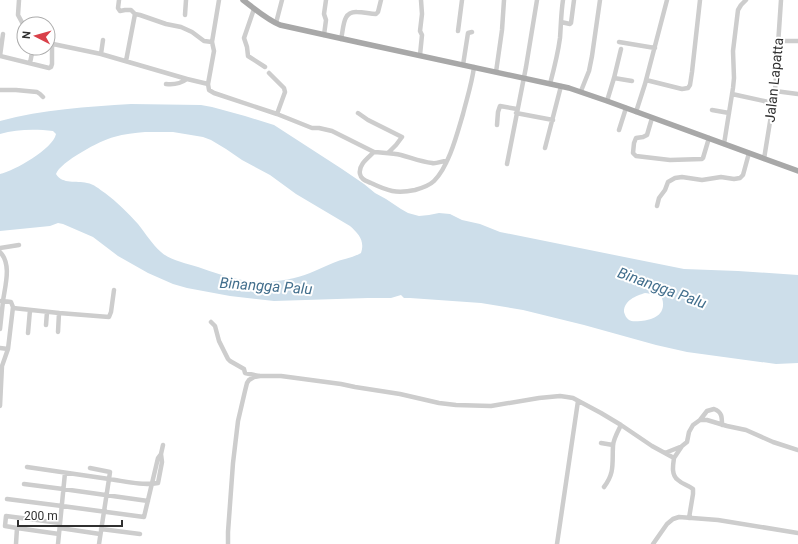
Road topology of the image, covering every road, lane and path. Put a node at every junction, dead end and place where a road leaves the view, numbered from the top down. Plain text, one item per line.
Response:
1 (18, 0) edge
2 (118, 0) edge
3 (186, 0) edge
4 (219, 0) edge
5 (243, 0) edge
6 (282, 0) edge
7 (326, 0) edge
8 (381, 0) edge
9 (421, 0) edge
10 (462, 0) edge
11 (504, 0) edge
12 (537, 0) edge
13 (563, 0) edge
14 (574, 0) edge
15 (600, 0) edge
16 (668, 0) edge
17 (700, 0) edge
18 (746, 0) edge
19 (781, 0) edge
20 (254, 9) junction
21 (135, 14) junction
22 (185, 15) dead end
23 (19, 16) edge
24 (561, 22) junction
25 (276, 23) junction
26 (458, 31) dead end
27 (472, 32) dead end
28 (3, 34) dead end
29 (324, 35) junction
30 (341, 39) junction
31 (103, 40) dead end
32 (778, 41) junction
33 (798, 41) edge
34 (212, 42) junction
35 (619, 42) dead end
36 (655, 48) junction
37 (621, 49) dead end
38 (102, 54) junction
39 (0, 56) edge
40 (31, 56) edge
41 (420, 56) junction
42 (126, 61) junction
43 (30, 63) junction
44 (463, 65) junction
45 (265, 67) dead end
46 (474, 67) junction
47 (496, 72) junction
48 (269, 74) dead end
49 (523, 78) junction
50 (614, 78) junction
51 (187, 79) junction
52 (646, 80) junction
53 (632, 81) dead end
54 (166, 84) dead end
55 (208, 84) junction
56 (550, 84) junction
57 (561, 86) junction
58 (0, 90) edge
59 (775, 91) junction
60 (581, 92) junction
61 (732, 94) junction
62 (798, 94) edge
63 (43, 97) dead end
64 (607, 101) junction
65 (773, 103) junction
66 (626, 108) junction
67 (712, 110) dead end
68 (517, 111) junction
69 (636, 112) junction
70 (358, 113) dead end
71 (729, 113) junction
72 (277, 114) junction
73 (652, 118) junction
74 (553, 120) junction
75 (497, 125) dead end
76 (619, 130) dead end
77 (709, 138) junction
78 (724, 144) junction
79 (545, 148) dead end
80 (374, 152) junction
81 (388, 153) junction
82 (749, 153) junction
83 (764, 159) junction
84 (447, 161) junction
85 (507, 164) dead end
86 (798, 171) edge
87 (657, 206) dead end
88 (19, 245) dead end
89 (0, 248) edge
90 (0, 252) edge
91 (114, 290) dead end
92 (1, 301) edge
93 (13, 308) junction
94 (30, 310) junction
95 (47, 312) junction
96 (60, 313) junction
97 (211, 322) dead end
98 (46, 325) dead end
99 (0, 329) edge
100 (58, 332) dead end
101 (28, 333) dead end
102 (0, 348) edge
103 (8, 349) junction
104 (1, 366) edge
105 (260, 376) junction
106 (578, 401) junction
107 (0, 406) edge
108 (700, 420) junction
109 (621, 425) junction
110 (722, 425) junction
111 (601, 443) dead end
112 (163, 445) dead end
113 (613, 445) junction
114 (682, 446) junction
115 (798, 450) edge
116 (665, 453) junction
117 (674, 458) junction
118 (27, 467) dead end
119 (90, 468) dead end
120 (65, 473) junction
121 (109, 479) junction
122 (24, 484) dead end
123 (152, 484) junction
124 (604, 487) dead end
125 (63, 489) junction
126 (106, 496) junction
127 (7, 499) dead end
128 (148, 501) junction
129 (62, 506) junction
130 (104, 512) junction
131 (689, 518) junction
132 (17, 528) junction
133 (60, 528) junction
134 (100, 532) junction
135 (798, 533) edge
136 (140, 534) dead end
137 (16, 544) edge
138 (58, 544) edge
139 (99, 544) edge
140 (228, 544) edge
141 (557, 544) edge
142 (653, 544) edge

1 - 23 street
2 - 21 street
3 - 22 street
4 - 34 street
5 - 20 main road
6 - 25 street
7 - 29 street
8 - 30 street
9 - 41 street
10 - 26 street
11 - 47 street
12 - 49 street
13 - 24 street
14 - 24 street
15 - 60 street
16 - 36 street
17 - 52 street
18 - 61 street
19 - 32 street, Jalan Lapatta
20 - 25 main road
20 - 45 street
21 - 34 street
21 - 42 street
24 - 56 street
25 - 29 main road
27 - 44 street
28 - 39 street
29 - 30 main road
30 - 41 main road
31 - 38 street
32 - 33 street
32 - 59 street, Jalan Lapatta
34 - 55 street
35 - 36 street
36 - 52 street
37 - 50 street
38 - 42 street
38 - 43 street
39 - 43 street
40 - 43 street
41 - 44 main road
42 - 51 street
44 - 46 main road
46 - 47 main road
46 - 84 street
47 - 49 main road
48 - 72 street
49 - 56 main road
49 - 68 street
50 - 53 street
50 - 64 street
51 - 54 street
51 - 55 street
52 - 69 street
55 - 72 street
56 - 57 main road
57 - 60 main road
57 - 74 street
58 - 63 street
59 - 62 street
59 - 65 street, Jalan Lapatta
60 - 64 main road
61 - 65 street
61 - 71 street
64 - 66 main road
65 - 83 street, Jalan Lapatta
66 - 69 main road
66 - 76 street
67 - 71 street
68 - 74 street
68 - 75 street
68 - 85 street
69 - 73 main road
70 - 81 street
71 - 78 street
72 - 80 street
73 - 77 main road
73 - 77 street
74 - 79 street
77 - 78 main road
78 - 82 main road
80 - 81 street
80 - 84 street
81 - 84 street
82 - 83 main road
82 - 87 street
83 - 86 main road
88 - 89 street
90 - 92 street
91 - 96 street
92 - 93 street
92 - 99 street
93 - 94 street
93 - 103 street
94 - 95 street
94 - 101 street
95 - 96 street
95 - 98 street
96 - 100 street
97 - 105 street
102 - 103 street
103 - 104 street
104 - 107 street
105 - 106 street
105 - 140 street
106 - 109 street
106 - 141 street
108 - 110 street
108 - 110 street
108 - 114 street
109 - 113 street
109 - 116 street
110 - 115 street
111 - 113 street
112 - 123 street
113 - 124 street
114 - 116 street
114 - 117 street
116 - 117 street
117 - 131 street
118 - 120 street
119 - 121 street
120 - 121 street
120 - 125 street
121 - 123 street
121 - 126 street
122 - 125 street
123 - 128 street
125 - 126 street
125 - 129 street
126 - 128 street
126 - 130 street
127 - 129 street
128 - 130 street
129 - 130 street
129 - 133 street
130 - 134 street
131 - 135 street
131 - 142 street
132 - 133 street
132 - 133 street
132 - 137 street
133 - 134 street
133 - 138 street
134 - 136 street
134 - 139 street

